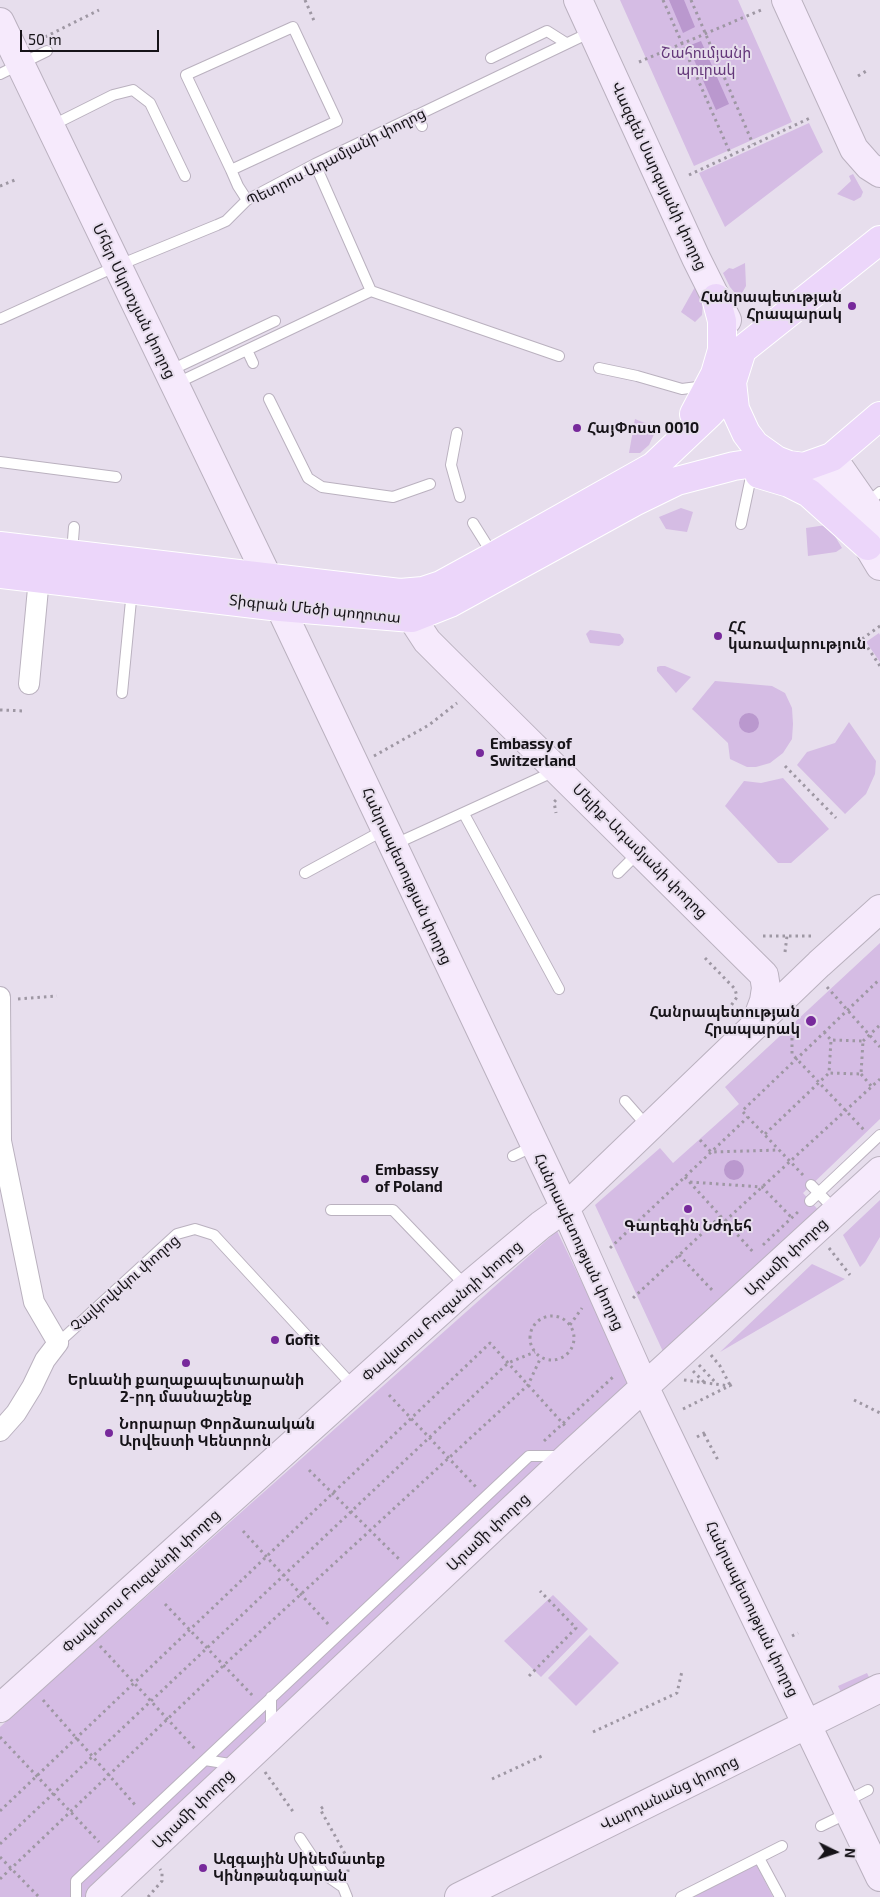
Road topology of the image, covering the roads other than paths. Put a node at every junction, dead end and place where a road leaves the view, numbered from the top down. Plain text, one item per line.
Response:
1 (578, 0) edge
2 (786, 0) edge
3 (0, 22) edge
4 (592, 31) junction
5 (566, 43) junction
6 (47, 51) dead end
7 (491, 58) dead end
8 (10, 69) edge
9 (416, 115) junction
10 (422, 126) dead end
11 (50, 127) junction
12 (315, 164) junction
13 (231, 170) junction
14 (880, 173) edge
15 (185, 176) dead end
16 (247, 200) junction
17 (880, 240) edge
18 (116, 266) junction
19 (371, 292) junction
20 (716, 298) junction
21 (0, 319) edge
22 (275, 322) dead end
23 (247, 350) junction
24 (742, 350) junction
25 (559, 356) dead end
26 (253, 363) dead end
27 (599, 368) dead end
28 (171, 378) junction
29 (725, 385) junction
30 (268, 399) dead end
31 (880, 416) edge
32 (457, 433) dead end
33 (832, 457) junction
34 (0, 462) edge
35 (754, 466) junction
36 (804, 467) junction
37 (116, 477) dead end
38 (430, 484) dead end
39 (460, 497) dead end
40 (473, 523) dead end
41 (741, 524) dead end
42 (74, 527) dead end
43 (875, 527) edge
44 (0, 546) edge
45 (72, 555) junction
46 (494, 556) junction
47 (0, 574) edge
48 (40, 578) junction
49 (268, 578) junction
50 (132, 589) junction
51 (400, 593) junction
52 (280, 607) junction
53 (412, 618) junction
54 (29, 684) dead end
55 (122, 693) dead end
56 (558, 770) junction
57 (464, 814) junction
58 (389, 837) junction
59 (640, 851) junction
60 (304, 873) dead end
61 (618, 873) dead end
62 (880, 909) edge
63 (820, 945) junction
64 (764, 975) junction
65 (559, 989) dead end
66 (0, 999) edge
67 (754, 1027) junction
68 (625, 1101) dead end
69 (648, 1128) junction
70 (877, 1138) edge
71 (880, 1171) edge
72 (822, 1196) junction
73 (810, 1201) dead end
74 (565, 1208) junction
75 (331, 1210) dead end
76 (467, 1287) junction
77 (58, 1343) junction
78 (355, 1388) junction
79 (646, 1388) junction
80 (0, 1431) edge
81 (576, 1450) junction
82 (880, 1688) edge
83 (271, 1697) junction
84 (0, 1708) edge
85 (807, 1724) junction
86 (270, 1737) junction
87 (205, 1760) junction
88 (251, 1767) junction
89 (868, 1790) dead end
90 (847, 1808) junction
91 (820, 1826) dead end
92 (300, 1838) dead end
93 (782, 1846) dead end
94 (758, 1858) junction
95 (879, 1873) edge
96 (76, 1897) edge
97 (100, 1897) edge
98 (348, 1897) edge
99 (459, 1897) edge
100 (681, 1897) edge
101 (780, 1897) edge

1 - 4 street, Վազգեն Սարգսյանի փողոց
2 - 14 street
3 - 8 street, Մհեր Մկրտչյան փողոց
4 - 5 lane, Պետրոս Ադամյանի փողոց
4 - 20 street, Վազգեն Սարգսյանի փողոց
5 - 7 lane
5 - 9 lane, Պետրոս Ադամյանի փողոց
6 - 8 lane
8 - 11 street, Մհեր Մկրտչյան փողոց
9 - 10 lane
9 - 12 lane, Պետրոս Ադամյանի փողոց
11 - 15 lane
11 - 18 street, Մհեր Մկրտչյան փողոց
12 - 16 lane, Պետրոս Ադամյանի փողոց
12 - 19 lane
13 - 13 lane
13 - 16 lane
16 - 18 lane, Պետրոս Ադամյանի փողոց
17 - 24 main road
18 - 21 lane, Պետրոս Ադամյանի փողոց
18 - 28 street, Մհեր Մկրտչյան փողոց
19 - 23 lane
19 - 25 lane
20 - 24 street, Վազգեն Սարգսյանի փողոց
20 - 29 main road
22 - 28 lane
23 - 26 lane
23 - 28 lane
24 - 29 main road
27 - 29 lane
28 - 49 street, Մհեր Մկրտչյան փողոց
29 - 35 main road
29 - 46 main road, Տիգրան Մեծի պողոտա
30 - 38 lane
31 - 33 main road
32 - 39 lane
33 - 36 main road
33 - 43 street
34 - 37 lane
35 - 36 main road
35 - 41 lane
35 - 43 main road
35 - 53 main road, Տիգրան Մեծի պողոտա
36 - 43 street
40 - 46 lane
42 - 45 lane
44 - 45 main road, Տիգրան Մեծի պողոտա
45 - 49 main road, Տիգրան Մեծի պողոտա
46 - 51 main road, Տիգրան Մեծի պողոտա
47 - 48 main road, Տիգրան Մեծի պողոտա
48 - 50 main road, Տիգրան Մեծի պողոտա
48 - 54 street
49 - 51 main road, Տիգրան Մեծի պողոտա
50 - 52 main road, Տիգրան Մեծի պողոտա
50 - 55 lane
51 - 53 main road
52 - 53 main road, Տիգրան Մեծի պողոտա
52 - 58 street, Հանրապետության փողոց
53 - 56 street, Մելիք-Ադամյանի փողոց
56 - 57 lane
56 - 59 street, Մելիք-Ադամյանի փողոց
57 - 58 lane
57 - 65 lane
58 - 60 lane
58 - 74 street, Հանրապետության փողոց
59 - 61 lane
59 - 64 street, Մելիք-Ադամյանի փողոց
62 - 63 street, Փավստոս Բուզանդի փողոց
63 - 64 street
63 - 67 street, Փավստոս Բուզանդի փողոց
64 - 67 street
66 - 77 street
67 - 69 street, Փավստոս Բուզանդի փողոց
68 - 69 lane
69 - 74 street, Փավստոս Բուզանդի փողոց
70 - 72 lane
71 - 72 street, Արամի փողոց
72 - 73 lane
72 - 79 street, Արամի փողոց
74 - 76 street, Փավստոս Բուզանդի փողոց
74 - 79 street, Հանրապետության փողոց
75 - 76 lane
76 - 78 street, Փավստոս Բուզանդի փողոց
77 - 78 lane, Չայկովսկու փողոց
77 - 80 street, Չայկովսկու փողոց
78 - 84 street, Փավստոս Բուզանդի փողոց
79 - 81 street, Արամի փողոց
79 - 85 street, Հանրապետության փողոց
81 - 83 lane
81 - 86 street, Արամի փողոց
82 - 85 street, Վարդանանց փողոց
83 - 86 lane
83 - 87 lane
85 - 90 street, Հանրապետության փողոց
85 - 99 street, Վարդանանց փողոց
86 - 88 street, Արամի փողոց
87 - 88 lane
87 - 96 lane
88 - 97 street, Արամի փողոց
89 - 90 lane
90 - 91 lane
90 - 95 street, Հանրապետության փողոց
92 - 98 lane
93 - 94 lane
94 - 100 lane
94 - 101 lane

